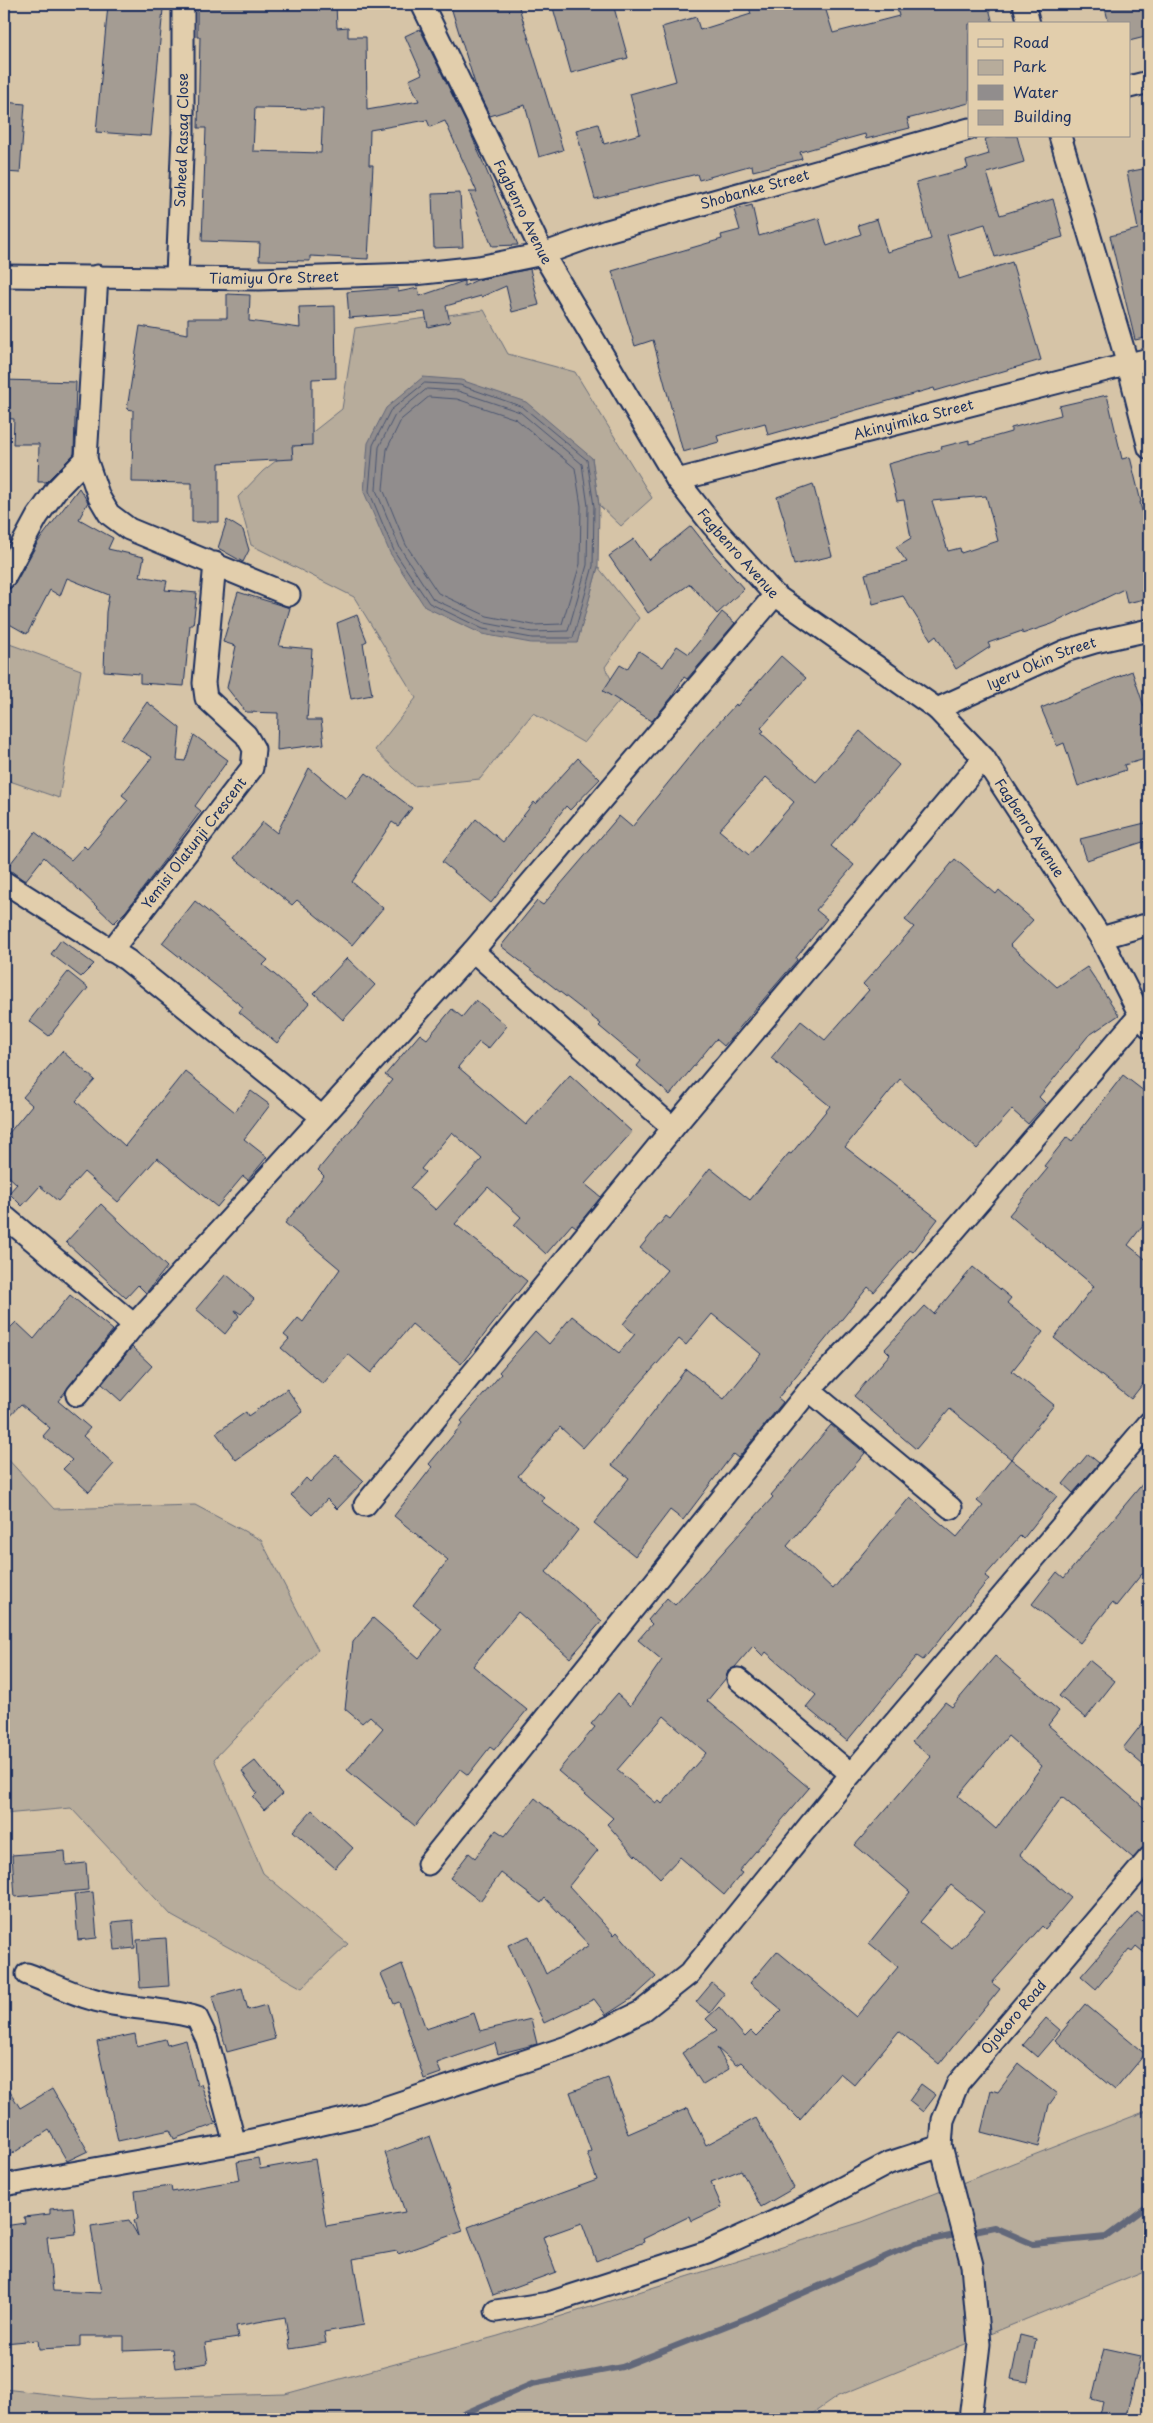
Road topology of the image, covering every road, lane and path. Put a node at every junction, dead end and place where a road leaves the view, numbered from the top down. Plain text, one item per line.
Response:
1 (183, 4) edge
2 (422, 4) edge
3 (1024, 4) edge
4 (1028, 22) edge
5 (1149, 82) edge
6 (1130, 87) edge
7 (968, 129) edge
8 (1061, 138) edge
9 (543, 254) junction
10 (4, 276) edge
11 (97, 276) junction
12 (177, 276) junction
13 (1149, 359) edge
14 (1128, 365) junction
15 (1149, 448) edge
16 (86, 459) junction
17 (677, 480) junction
18 (216, 563) junction
19 (4, 578) edge
20 (775, 595) junction
21 (290, 596) dead end
22 (1149, 630) edge
23 (937, 709) junction
24 (984, 758) junction
25 (4, 882) edge
26 (1149, 924) edge
27 (1101, 938) junction
28 (111, 951) junction
29 (473, 951) junction
30 (1145, 1021) edge
31 (322, 1117) junction
32 (673, 1128) junction
33 (4, 1216) edge
34 (134, 1325) junction
35 (810, 1390) junction
36 (77, 1395) dead end
37 (1149, 1423) edge
38 (365, 1505) dead end
39 (951, 1508) dead end
40 (738, 1679) dead end
41 (851, 1774) junction
42 (1149, 1858) edge
43 (428, 1864) dead end
44 (27, 1974) dead end
45 (234, 2144) junction
46 (941, 2146) junction
47 (4, 2185) edge
48 (496, 2311) dead end
49 (970, 2419) edge

1 - 12 street, Saheed Rasaq Close
2 - 9 street, Fagbenro Avenue
3 - 4 street
5 - 6 street
7 - 9 street, Shobanke Street
8 - 14 street
9 - 12 street, Tiamiyu Ore Street
9 - 17 street, Fagbenro Avenue
10 - 11 street, Tiamiyu Ore Street
11 - 12 street, Tiamiyu Ore Street
11 - 16 street
13 - 14 street, Akinyimika Street
14 - 15 street
14 - 17 street, Akinyimika Street
16 - 18 street
16 - 19 street
17 - 20 street, Fagbenro Avenue
18 - 21 street
18 - 28 street, Yemisi Olatunji Crescent
20 - 23 street, Fagbenro Avenue
20 - 29 street
22 - 23 street, Iyeru Okin Street
23 - 24 street, Fagbenro Avenue
24 - 27 street, Fagbenro Avenue
24 - 32 street
25 - 28 street
26 - 27 street
27 - 30 street, Fagbenro Avenue
28 - 31 street
29 - 31 street
29 - 32 street
30 - 35 street
31 - 34 street
32 - 38 street
33 - 34 street
34 - 36 street
35 - 39 street
35 - 43 street
37 - 41 street
40 - 41 street
41 - 45 street
42 - 46 street, Ojokoro Road
44 - 45 street
45 - 47 street
46 - 48 street
46 - 49 street, Ojokoro Road

